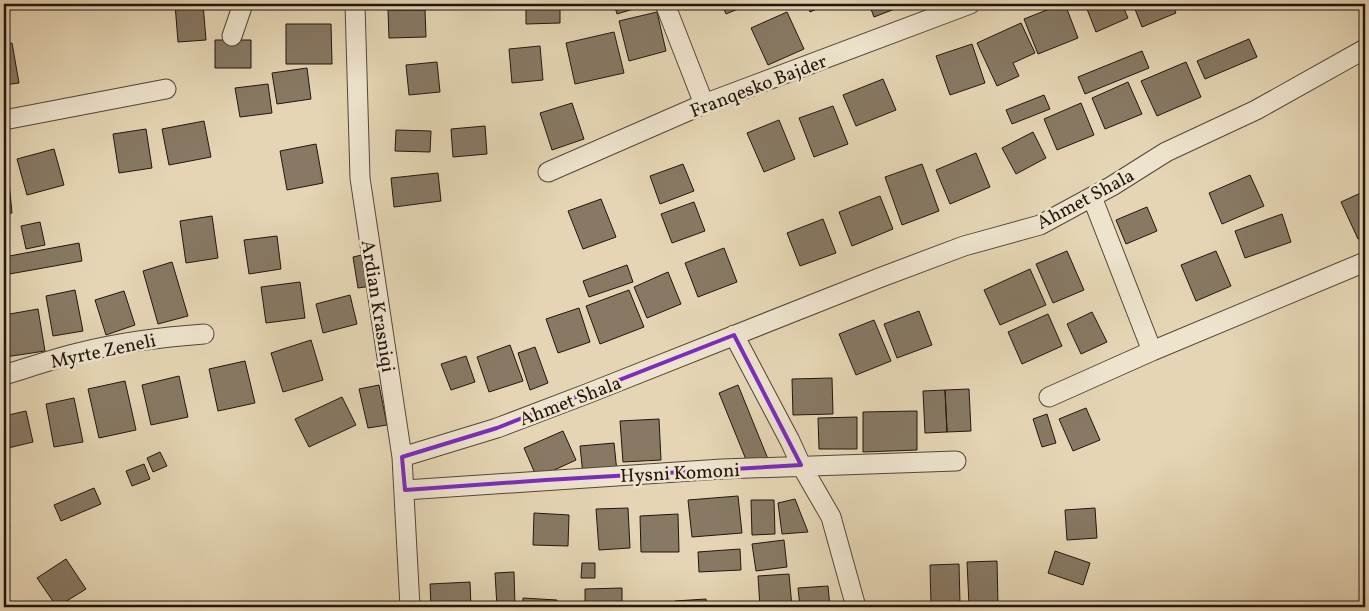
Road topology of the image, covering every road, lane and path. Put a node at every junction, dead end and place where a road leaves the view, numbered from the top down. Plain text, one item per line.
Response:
1 (243, 4) edge
2 (355, 4) edge
3 (665, 4) edge
4 (970, 4) edge
5 (232, 36) dead end
6 (1365, 48) edge
7 (166, 89) dead end
8 (704, 104) junction
9 (4, 120) edge
10 (548, 172) dead end
11 (1092, 197) junction
12 (1365, 262) edge
13 (204, 334) dead end
14 (734, 335) junction
15 (1152, 351) junction
16 (4, 375) edge
17 (1049, 397) dead end
18 (402, 457) junction
19 (956, 461) dead end
20 (802, 465) junction
21 (405, 490) junction
22 (410, 607) edge
23 (856, 607) edge

1 - 5 street
2 - 18 street, Ardian Krasniqi
3 - 8 street
4 - 8 street, Franqesko Bajder
6 - 11 street, Ahmet Shala
7 - 9 street
8 - 10 street, Franqesko Bajder
11 - 14 street, Ahmet Shala
11 - 15 street
12 - 15 street
13 - 16 street, Myrte Zeneli
14 - 18 street, Ahmet Shala
14 - 20 street
15 - 17 street
18 - 21 street, Ardian Krasniqi
19 - 20 street, Hysni Komoni
20 - 21 street, Hysni Komoni
20 - 23 street
21 - 22 street, Ardian Krasniqi

